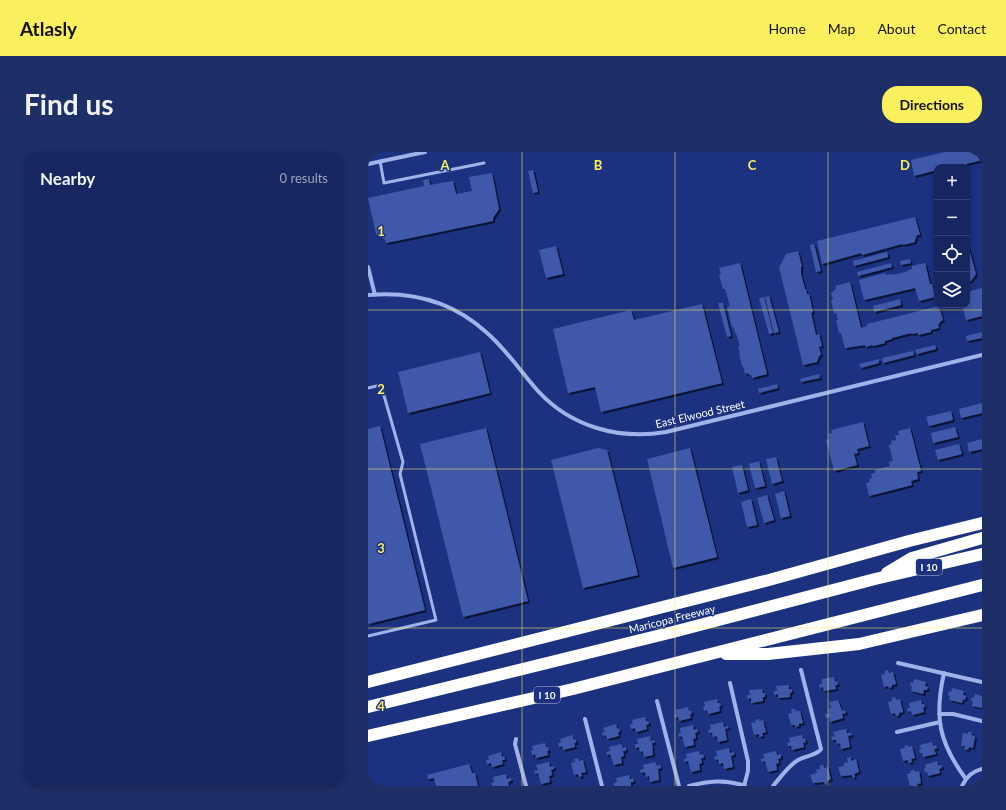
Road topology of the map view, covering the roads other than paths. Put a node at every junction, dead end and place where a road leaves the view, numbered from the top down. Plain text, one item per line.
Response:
1 (425, 152) edge
2 (380, 161) junction
3 (484, 163) dead end
4 (368, 164) edge
5 (368, 267) edge
6 (375, 294) junction
7 (368, 295) edge
8 (982, 355) edge
9 (368, 388) edge
10 (982, 514) edge
11 (982, 523) edge
12 (982, 538) edge
13 (909, 541) junction
14 (982, 554) edge
15 (875, 579) junction
16 (982, 585) edge
17 (982, 615) edge
18 (368, 636) edge
19 (708, 654) junction
20 (898, 663) dead end
21 (801, 670) dead end
22 (944, 673) junction
23 (370, 682) edge
24 (982, 682) edge
25 (730, 683) dead end
26 (657, 701) dead end
27 (368, 707) edge
28 (939, 714) junction
29 (585, 719) dead end
30 (982, 721) edge
31 (940, 722) junction
32 (897, 732) dead end
33 (368, 736) edge
34 (516, 739) dead end
35 (982, 769) edge
36 (966, 780) junction
37 (526, 786) edge
38 (602, 786) edge
39 (679, 786) edge
40 (689, 786) edge
41 (744, 786) edge
42 (773, 786) edge
43 (962, 786) edge

1 - 2 street
2 - 3 lane
2 - 4 street
5 - 6 street
6 - 7 street, East Elwood Street
6 - 8 street, East Elwood Street
9 - 18 lane
10 - 13 highway
11 - 13 highway
12 - 15 highway
13 - 23 highway
14 - 15 highway, Maricopa Freeway / I 10
15 - 27 highway, Maricopa Freeway / I 10
16 - 19 highway, I 10
17 - 19 highway
19 - 33 highway, I 10
20 - 22 street
21 - 42 street
22 - 24 street
22 - 28 street
25 - 41 street
26 - 39 street
28 - 30 street
28 - 31 street
29 - 38 street
31 - 32 street
31 - 36 street
34 - 37 street
35 - 36 street
36 - 43 street
40 - 41 street

